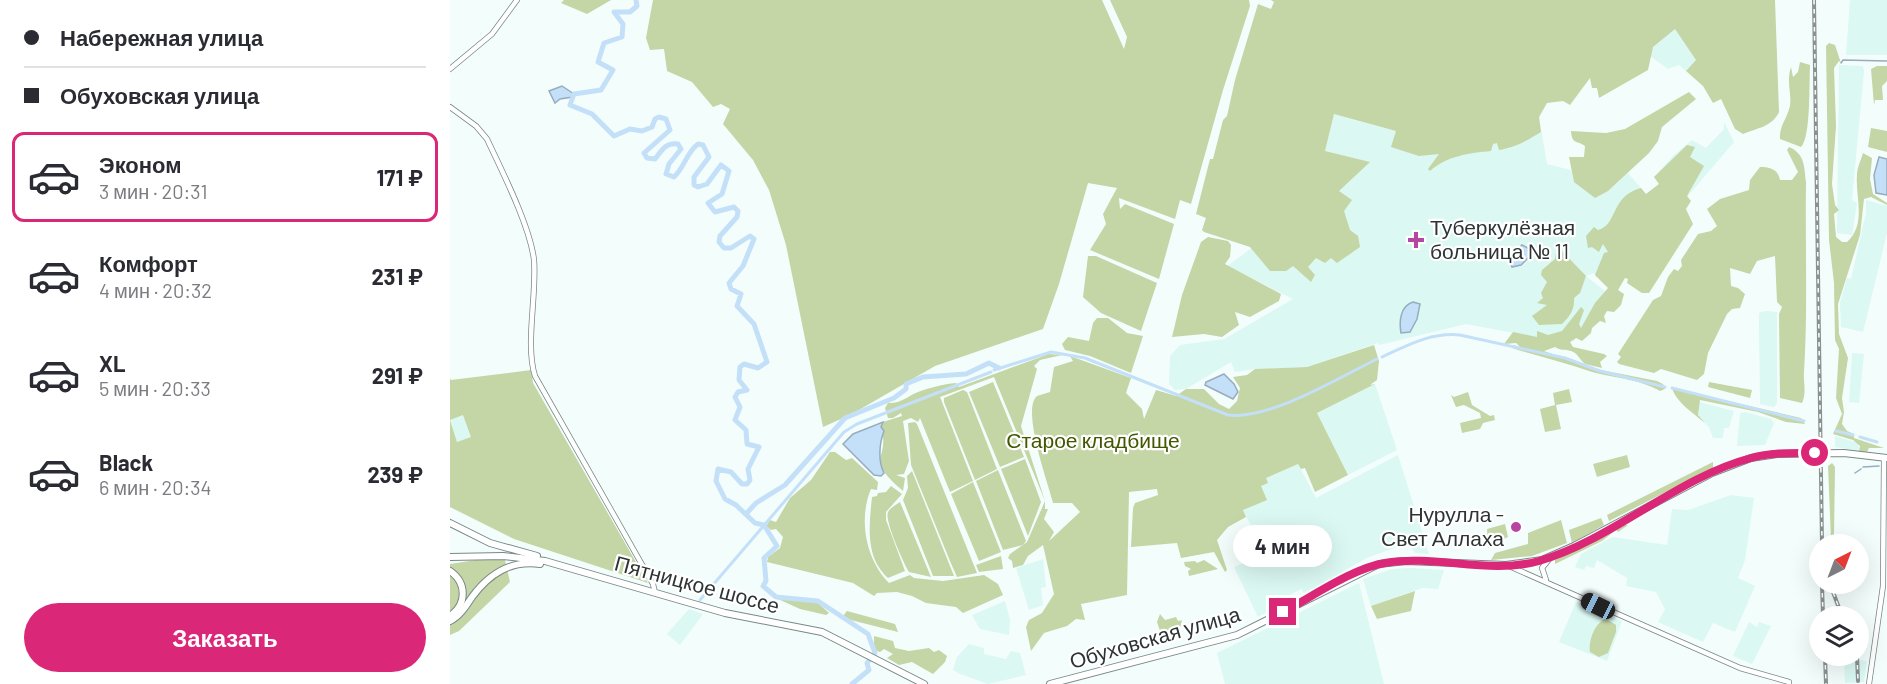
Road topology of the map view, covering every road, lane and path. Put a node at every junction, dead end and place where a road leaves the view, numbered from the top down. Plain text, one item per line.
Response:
1 (517, 0) edge
2 (450, 69) edge
3 (450, 107) edge
4 (1885, 458) edge
5 (450, 523) edge
6 (1551, 557) junction
7 (450, 559) edge
8 (1538, 561) junction
9 (1526, 564) junction
10 (1506, 566) junction
11 (574, 568) junction
12 (1542, 570) junction
13 (450, 571) edge
14 (1532, 575) junction
15 (1549, 583) junction
16 (1885, 586) edge
17 (655, 592) junction
18 (450, 616) edge
19 (450, 621) edge
20 (1789, 683) edge
21 (924, 684) edge
22 (1050, 684) edge
23 (1869, 684) edge

1 - 2 street
3 - 17 street
4 - 6 main road, Обуховская улица
4 - 16 street
5 - 11 main road
6 - 8 main road, Обуховская улица
6 - 12 street
7 - 11 main road, Пятницкое шоссе
8 - 9 main road, Обуховская улица
8 - 12 street
9 - 10 main road, Обуховская улица
9 - 14 street
10 - 14 street
10 - 22 main road, Обуховская улица
11 - 17 main road, Пятницкое шоссе
11 - 19 main road
12 - 14 street
12 - 15 street
13 - 18 main road
14 - 15 street
15 - 20 street
16 - 23 street
17 - 21 main road, Пятницкое шоссе

